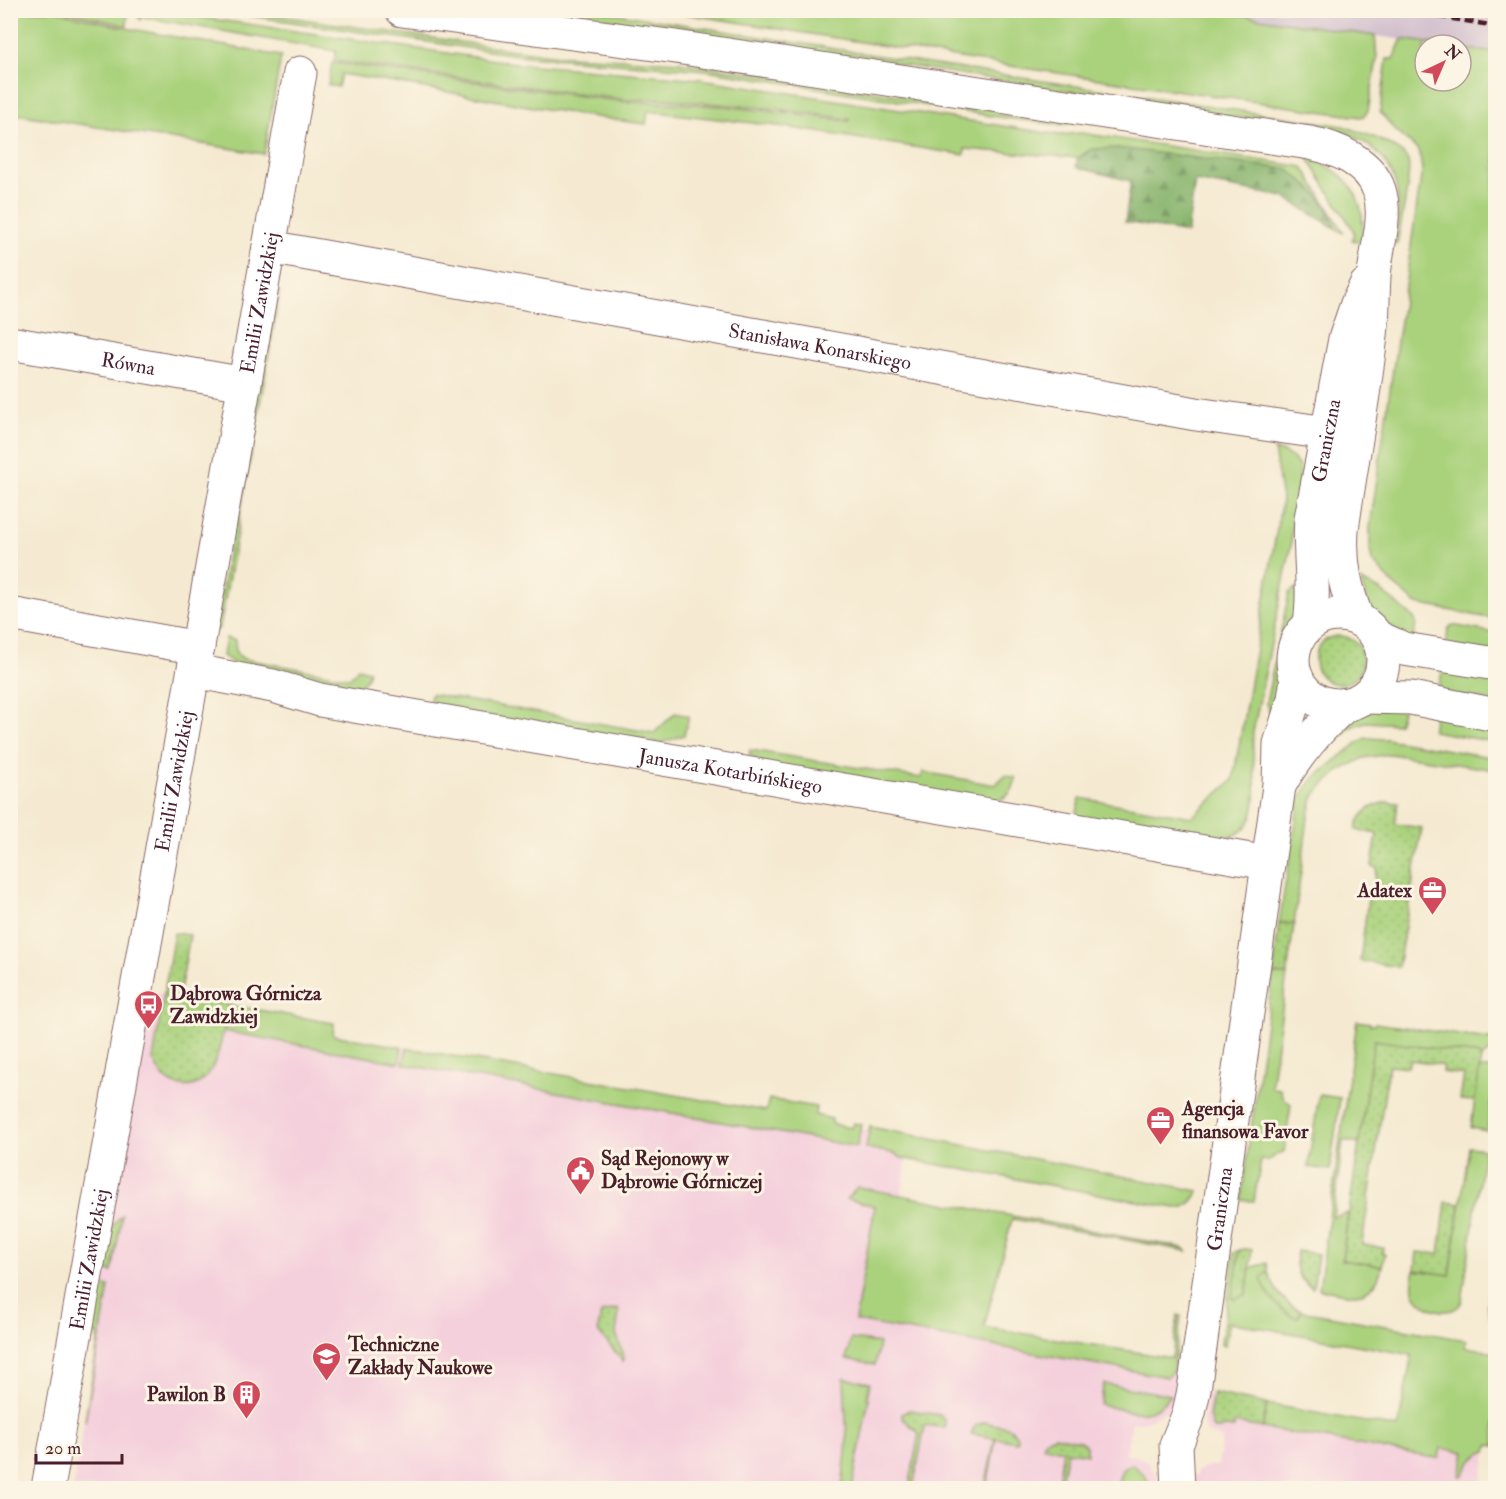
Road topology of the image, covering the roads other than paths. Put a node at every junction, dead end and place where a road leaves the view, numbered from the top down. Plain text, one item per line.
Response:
1 (402, 10) edge
2 (300, 73) dead end
3 (269, 247) junction
4 (1375, 264) junction
5 (10, 343) edge
6 (245, 384) junction
7 (1327, 433) junction
8 (1351, 467) junction
9 (10, 614) edge
10 (1310, 623) junction
11 (1367, 628) junction
12 (196, 660) junction
13 (1496, 664) edge
14 (1297, 678) junction
15 (1355, 700) junction
16 (1496, 715) edge
17 (1280, 786) junction
18 (1268, 863) junction
19 (48, 1488) edge
20 (1178, 1488) edge

1 - 4 street, Graniczna
2 - 3 street, Emilii Zawidzkiej
3 - 6 street, Emilii Zawidzkiej
3 - 7 street, Stanisława Konarskiego
4 - 7 street, Graniczna
4 - 8 street, Graniczna
5 - 6 street, Równa
6 - 12 street, Emilii Zawidzkiej
7 - 8 street
7 - 10 street, Graniczna
8 - 11 street, Graniczna
9 - 12 street, Janusza Kotarbińskiego
10 - 11 street
10 - 14 street
11 - 13 street
11 - 15 street
12 - 18 street, Janusza Kotarbińskiego
12 - 19 street, Emilii Zawidzkiej
14 - 15 street
14 - 17 street, Graniczna
15 - 16 street
15 - 17 street, Graniczna
17 - 18 street, Graniczna
18 - 20 street, Graniczna

